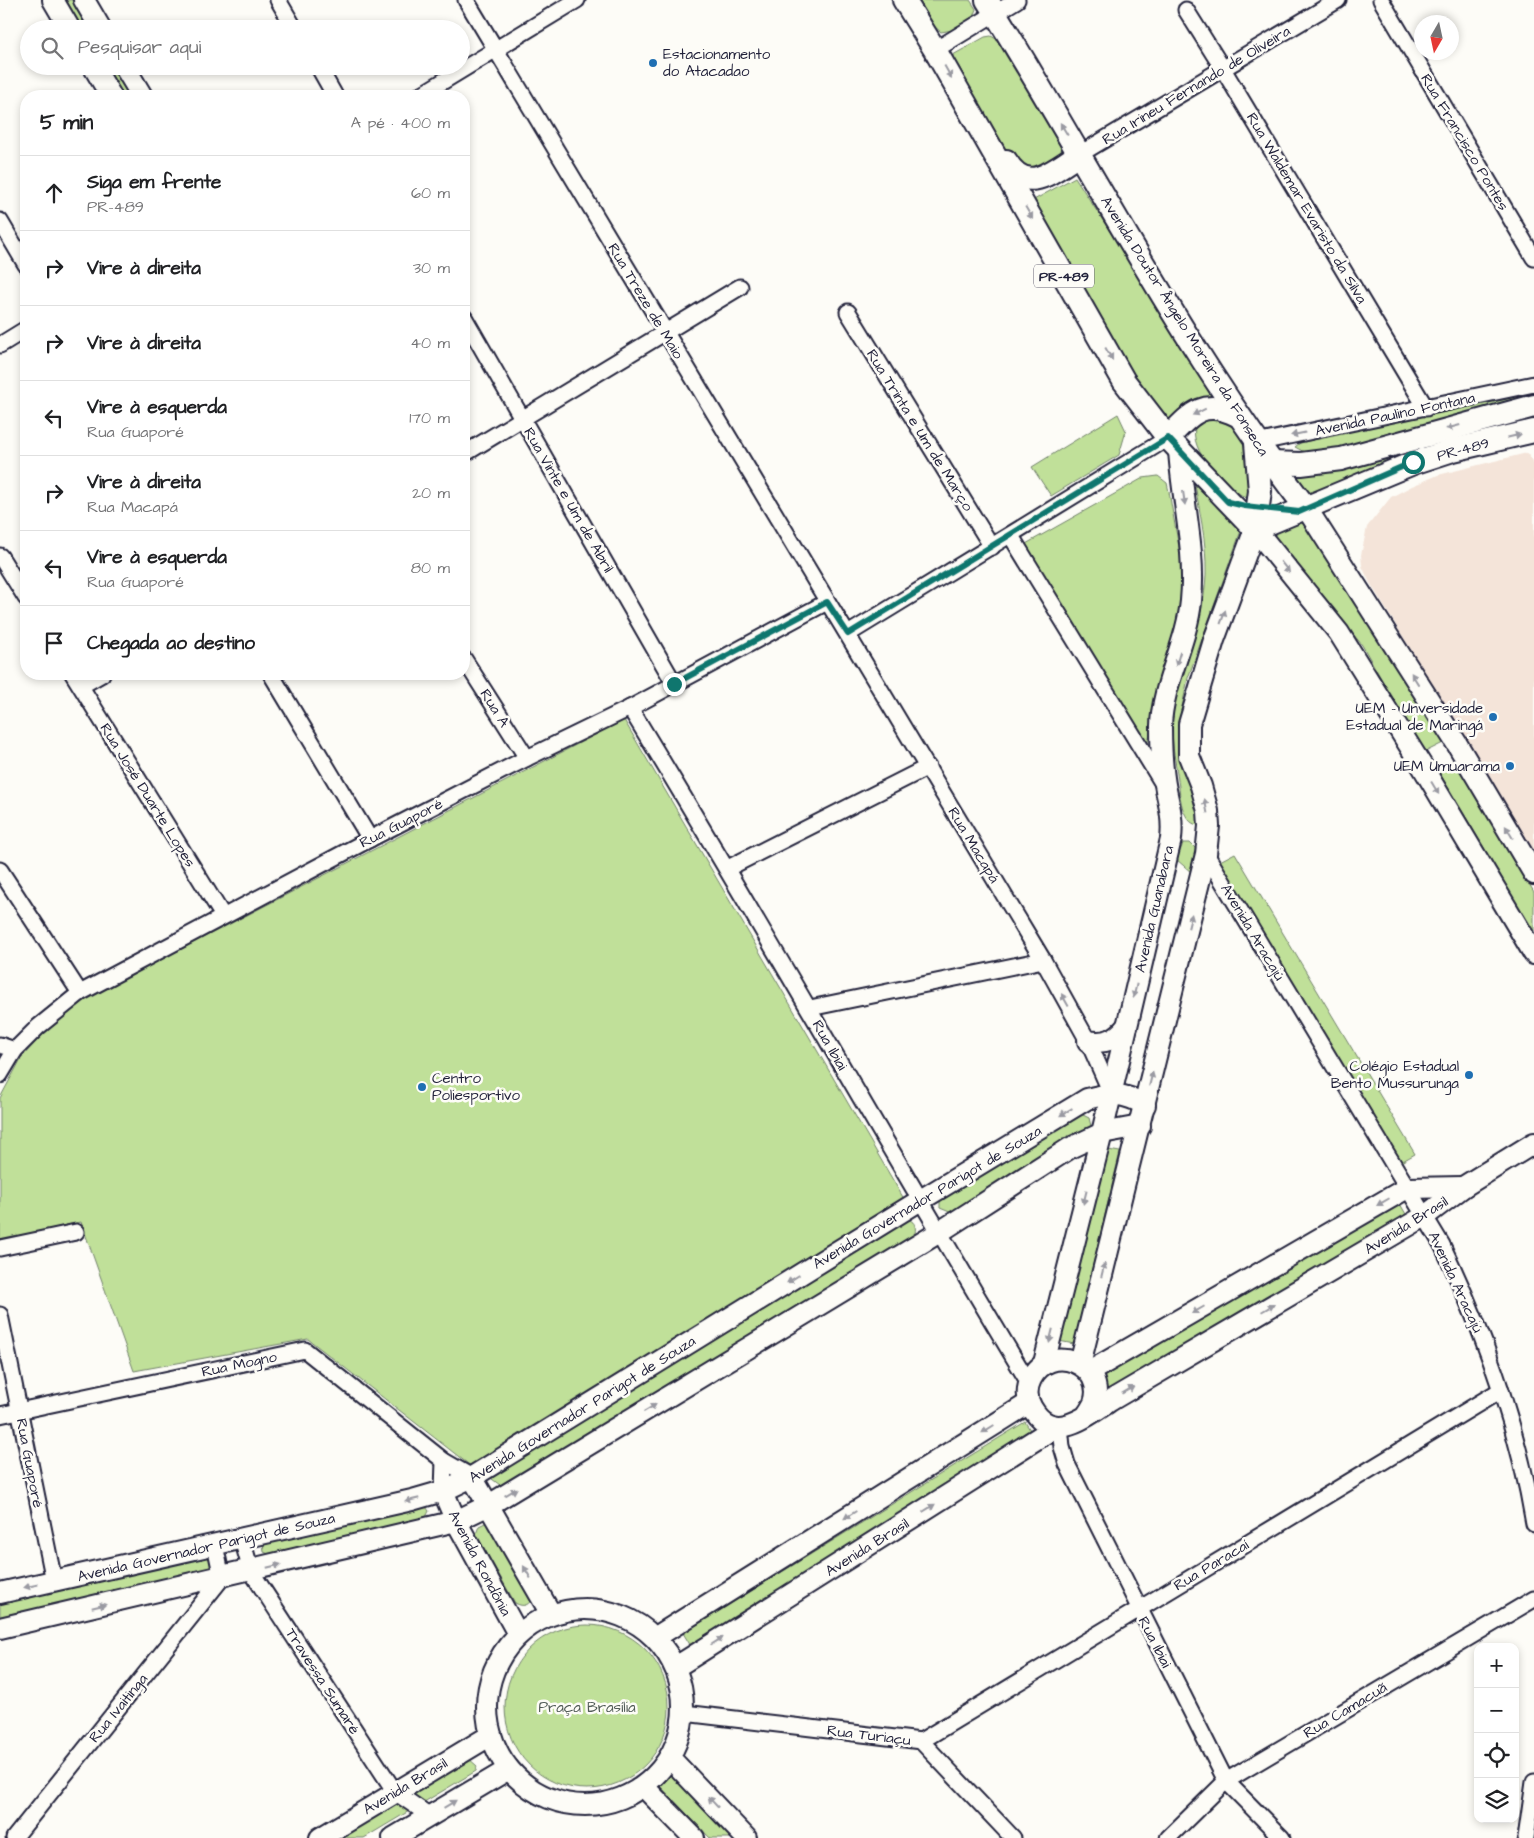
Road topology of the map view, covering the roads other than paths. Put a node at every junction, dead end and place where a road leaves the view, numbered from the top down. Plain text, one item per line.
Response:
1 (53, 0) edge
2 (84, 0) edge
3 (278, 0) edge
4 (466, 0) edge
5 (577, 0) edge
6 (904, 0) edge
7 (1017, 0) edge
8 (1338, 0) edge
9 (1381, 0) edge
10 (991, 7) edge
11 (1186, 10) dead end
12 (65, 20) edge
13 (96, 20) edge
14 (290, 20) edge
15 (496, 50) junction
16 (935, 50) junction
17 (470, 66) edge
18 (1223, 68) junction
19 (98, 75) edge
20 (129, 75) edge
21 (323, 75) edge
22 (454, 75) edge
23 (107, 90) edge
24 (138, 90) edge
25 (332, 90) edge
26 (429, 90) edge
27 (992, 148) junction
28 (1080, 154) junction
29 (0, 221) edge
30 (20, 255) edge
31 (1534, 258) edge
32 (740, 287) dead end
33 (848, 312) dead end
34 (470, 327) edge
35 (665, 332) junction
36 (20, 333) edge
37 (0, 345) edge
38 (1534, 384) edge
39 (1534, 406) edge
40 (1426, 408) junction
41 (1237, 415) junction
42 (522, 418) junction
43 (1534, 431) edge
44 (1256, 442) junction
45 (1173, 444) junction
46 (470, 450) edge
47 (1271, 463) junction
48 (1303, 510) junction
49 (1256, 518) junction
50 (1011, 536) junction
51 (992, 547) junction
52 (0, 556) edge
53 (20, 588) edge
54 (827, 602) junction
55 (848, 634) junction
56 (470, 668) edge
57 (77, 680) edge
58 (275, 680) edge
59 (674, 684) junction
60 (630, 708) junction
61 (527, 758) junction
62 (928, 766) junction
63 (1166, 790) junction
64 (370, 839) junction
65 (1206, 854) junction
66 (728, 868) junction
67 (0, 870) edge
68 (1534, 874) edge
69 (223, 916) junction
70 (1534, 954) edge
71 (1043, 960) junction
72 (80, 993) junction
73 (810, 1008) junction
74 (1127, 1026) junction
75 (1088, 1041) junction
76 (7, 1048) edge
77 (0, 1075) edge
78 (1111, 1093) junction
79 (1145, 1105) junction
80 (1140, 1126) junction
81 (1102, 1132) junction
82 (1534, 1143) edge
83 (1070, 1148) junction
84 (1092, 1166) junction
85 (1463, 1187) junction
86 (1407, 1188) junction
87 (919, 1200) junction
88 (1425, 1216) junction
89 (76, 1232) dead end
90 (938, 1233) junction
91 (0, 1248) edge
92 (0, 1315) edge
93 (1044, 1363) junction
94 (1084, 1368) junction
95 (1029, 1383) junction
96 (1501, 1390) junction
97 (1029, 1403) junction
98 (19, 1410) junction
99 (0, 1415) edge
100 (1086, 1416) junction
101 (1059, 1426) junction
102 (444, 1460) junction
103 (472, 1477) junction
104 (443, 1491) junction
105 (490, 1505) junction
106 (456, 1521) junction
107 (1534, 1524) edge
108 (242, 1539) junction
109 (215, 1545) junction
110 (251, 1571) junction
111 (222, 1578) junction
112 (54, 1581) junction
113 (0, 1593) edge
114 (1534, 1598) edge
115 (1139, 1609) junction
116 (551, 1614) junction
117 (0, 1628) edge
118 (518, 1634) junction
119 (656, 1637) junction
120 (676, 1667) junction
121 (684, 1713) junction
122 (491, 1735) junction
123 (921, 1741) junction
124 (670, 1758) junction
125 (508, 1769) junction
126 (1226, 1781) junction
127 (1534, 1782) edge
128 (644, 1787) junction
129 (395, 1792) junction
130 (430, 1816) junction
131 (14, 1838) edge
132 (320, 1838) edge
133 (394, 1838) edge
134 (694, 1838) edge
135 (746, 1838) edge
136 (1012, 1838) edge
137 (1168, 1838) edge
138 (1282, 1838) edge
139 (1526, 1838) edge

1 - 12 street
2 - 13 street
3 - 14 street
4 - 15 street, Rua Treze de Maio
5 - 15 street
6 - 16 main road, PR-489
7 - 10 street
8 - 18 street, Rua Irineu Fernando de Oliveira
9 - 31 street, Rua Francisco Pontes
10 - 16 street
28 -> 10 main road, Avenida Doutor Ângelo Moreira da Fonseca
11 - 18 street, Rua Waldemar Evaristo da Silva
15 - 17 street
15 - 35 street, Rua Treze de Maio
16 -> 27 main road, PR-489
18 - 28 street, Rua Irineu Fernando de Oliveira
18 - 40 street, Rua Waldemar Evaristo da Silva
19 - 23 street
20 - 24 street
21 - 25 street
22 - 26 street
27 - 28 main road
27 -> 45 main road, PR-489
28 - 41 main road, Avenida Doutor Ângelo Moreira da Fonseca
29 - 30 street
32 - 35 street
33 - 51 street, Rua Trinta e Um de Março
34 - 42 street, Rua Vinte e Um de Abril
35 - 42 street
35 - 54 street, Rua Treze de Maio
36 - 37 street
38 - 40 street, Avenida Paulino Fontana
39 -> 47 main road, PR-489 / PR-489
40 -> 44 street, Avenida Paulino Fontana
41 - 44 main road, Avenida Doutor Ângelo Moreira da Fonseca
41 -> 45 main road
42 - 46 street
42 - 59 street, Rua Vinte e Um de Abril
48 -> 43 main road, PR-489 / PR-489
44 - 47 main road, Avenida Doutor Ângelo Moreira da Fonseca
44 - 49 main road
45 - 49 main road, PR-489
45 - 50 street
45 -> 63 street, Avenida Guanabara
47 - 48 main road, Avenida Doutor Ângelo Moreira da Fonseca
48 - 49 main road, PR-489 / PR-489
68 -> 48 street, Avenida Doutor Ângelo Moreira da Fonseca
65 -> 49 street
49 -> 70 street
50 - 51 street
50 - 63 street
51 - 55 street
52 - 53 street
54 - 55 street, Rua Macapá
54 - 59 street, Rua Guaporé
55 - 62 street, Rua Macapá
56 - 61 street, Rua A
57 - 69 street, Rua José Duarte Lopes
58 - 64 street
59 - 60 street, Rua Guaporé
60 - 61 street, Rua Guaporé
60 - 66 street, Rua Ibiai
61 - 64 street, Rua Guaporé
62 - 66 street
62 - 71 street, Rua Macapá
63 -> 74 street, Avenida Guanabara
64 - 69 street, Rua Guaporé
79 -> 65 street
65 - 86 street, Avenida Aracajú
66 - 73 street, Rua Ibiai
67 - 72 street
69 - 72 street, Rua Guaporé
71 - 73 street
75 -> 71 street, Rua Macapá
72 - 76 street, Rua Guaporé
73 - 87 street, Rua Ibiai
74 - 75 street
74 - 78 street, Avenida Guanabara
75 - 78 street, Rua Macapá
76 - 77 street, Rua Guaporé
78 - 79 street
78 - 81 street, Avenida Guanabara
78 -> 87 street, Avenida Governador Parigot de Souza
79 - 80 street
80 - 81 street
94 -> 80 street
81 - 83 street
81 - 84 street, Avenida Guanabara
82 - 85 street
83 - 84 street
83 - 90 street
84 -> 93 street, Avenida Guanabara
85 - 86 street, Avenida Brasil
85 - 88 street, Avenida Brasil
86 - 88 street, Avenida Aracajú
86 -> 94 street, Avenida Brasil
87 - 90 street, Rua Ibiai
87 -> 103 street, Avenida Governador Parigot de Souza
88 - 96 street, Avenida Aracajú
100 -> 88 street, Avenida Brasil
89 - 91 street
90 - 95 street, Rua Ibiai
105 -> 90 street
92 - 98 street, Rua Guaporé
93 - 94 street
93 - 95 street
94 - 100 street
95 - 97 street
96 - 107 street, Avenida Aracajú
96 - 115 street, Rua Paracaí
97 - 101 street
97 -> 119 street
98 - 99 street, Rua Mogno
98 - 102 street, Rua Mogno
98 - 112 street, Rua Guaporé
100 - 101 street
101 - 115 street, Rua Ibiai
120 -> 101 street, Avenida Brasil
102 - 103 street, Rua Mogno
102 - 104 street
103 - 104 street, Avenida Governador Parigot de Souza
103 - 105 street
104 - 106 street, Avenida Rondônia
104 -> 108 street, Avenida Governador Parigot de Souza
105 - 106 street
116 -> 105 street
110 -> 106 street
106 - 118 street, Avenida Rondônia
108 - 109 street, Avenida Governador Parigot de Souza
108 - 110 street, Travessa Sumaré
109 - 111 street
109 - 112 street, Avenida Governador Parigot de Souza
110 - 111 street
110 - 129 street, Travessa Sumaré
117 -> 111 street
111 - 131 street, Rua Ivaitinga
112 -> 113 street, Avenida Governador Parigot de Souza
114 - 126 street, Rua Camacuã
115 - 123 street, Rua Paracaí
115 - 126 street, Rua Ibiai
116 - 118 street
116 - 119 street
118 - 122 street
119 - 120 street
120 - 121 street
121 - 123 street, Rua Turiaçu
121 - 124 street
122 - 125 street
122 - 129 street, Avenida Brasil
123 - 136 street, Rua Turiaçu
124 - 128 street
135 -> 124 street
125 - 128 street
130 -> 125 street
126 - 137 street, Rua Camacuã
126 - 138 street, Rua Ibiai
127 - 139 street
128 - 134 street
129 - 130 street
129 - 132 street, Avenida Brasil
130 - 133 street

